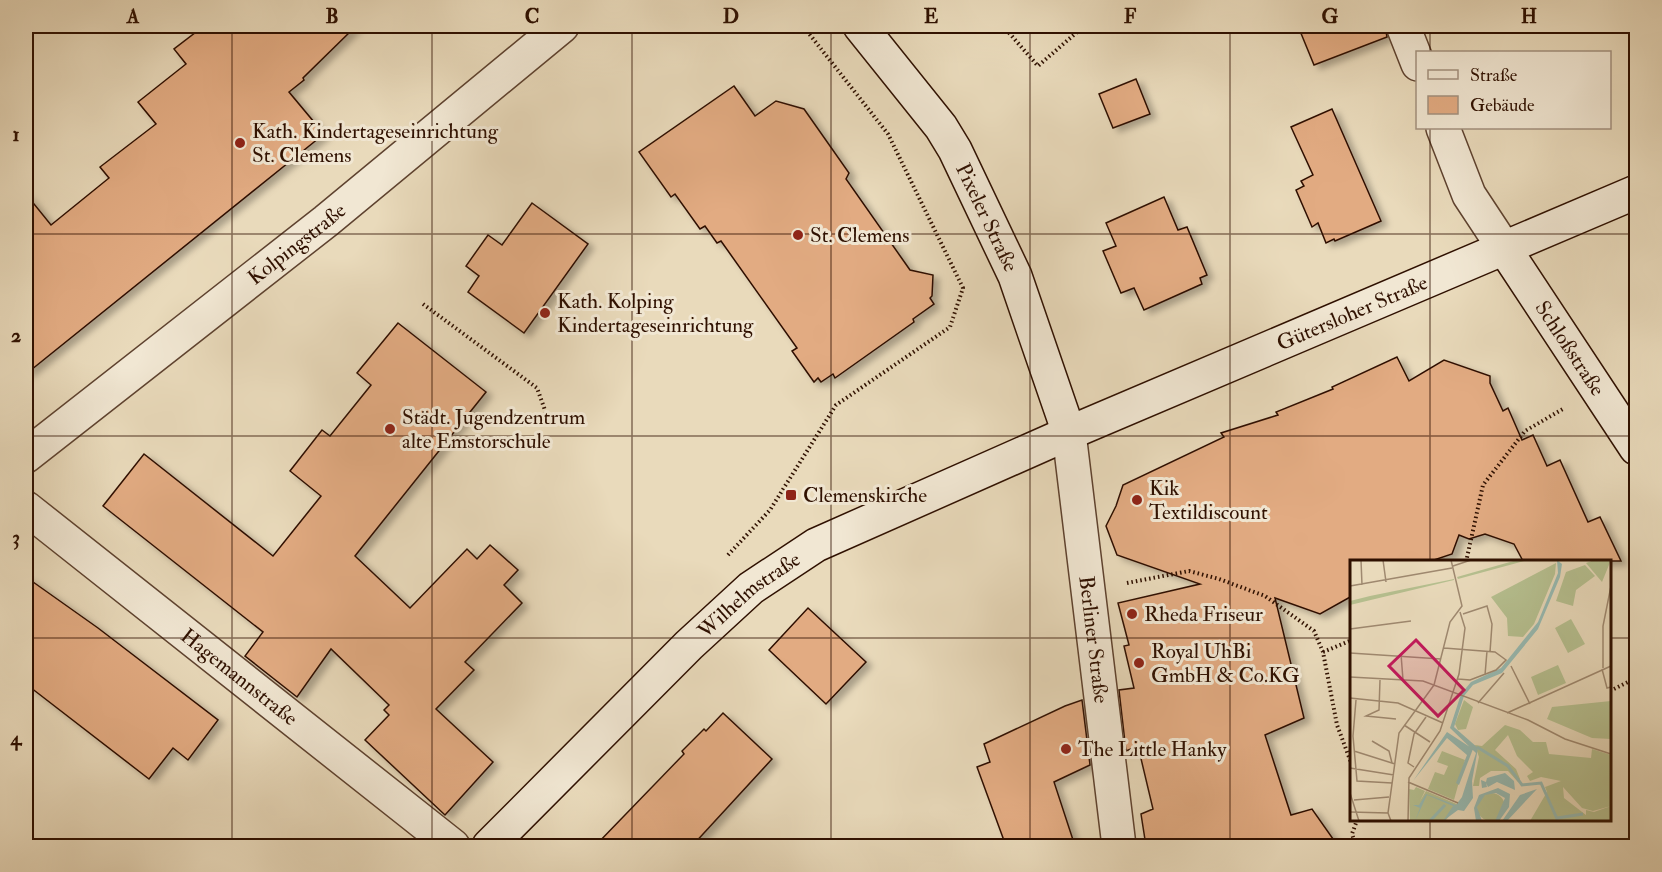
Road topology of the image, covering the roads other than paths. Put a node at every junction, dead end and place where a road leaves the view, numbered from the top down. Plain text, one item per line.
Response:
1 (562, 26) edge
2 (860, 26) edge
3 (1402, 26) edge
4 (1416, 59) edge
5 (1443, 129) edge
6 (1636, 192) edge
7 (1504, 248) junction
8 (1069, 433) junction
9 (1636, 448) edge
10 (26, 456) edge
11 (26, 507) edge
12 (453, 846) edge
13 (489, 846) edge
14 (1119, 846) edge

1 - 10 street, Kolpingstraße
2 - 8 street, Pixeler Straße
3 - 4 street
5 - 7 street, Schloßstraße
6 - 7 street, Gütersloher Straße
7 - 8 street, Gütersloher Straße
7 - 9 street, Schloßstraße
8 - 13 street, Wilhelmstraße
8 - 14 street, Berliner Straße
11 - 12 street, Hagemannstraße

